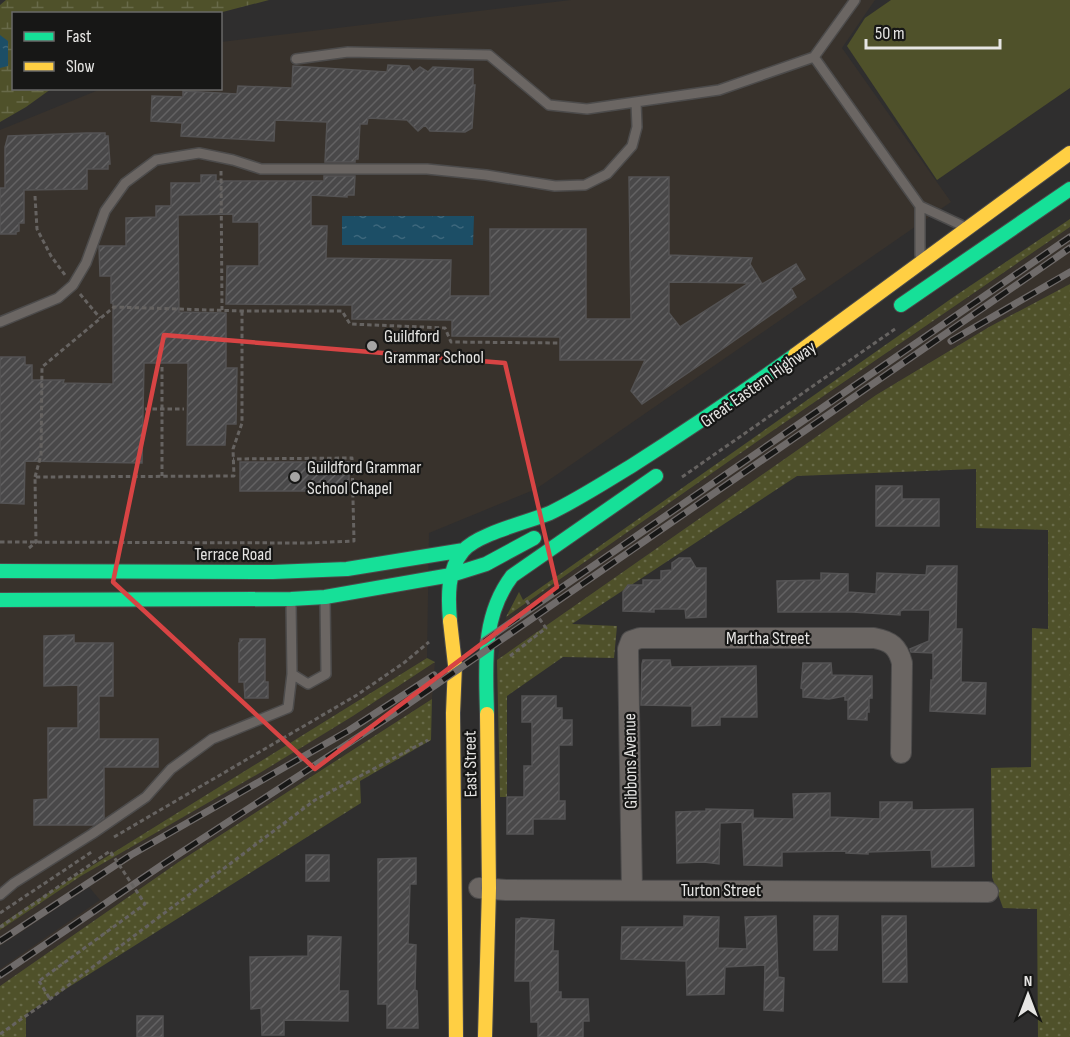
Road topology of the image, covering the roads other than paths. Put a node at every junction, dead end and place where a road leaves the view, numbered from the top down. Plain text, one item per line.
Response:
1 (855, 0) edge
2 (814, 57) junction
3 (296, 59) dead end
4 (636, 102) junction
5 (1070, 153) edge
6 (1070, 189) edge
7 (920, 206) junction
8 (969, 228) junction
9 (920, 263) junction
10 (889, 313) dead end
11 (0, 322) edge
12 (668, 468) dead end
13 (576, 530) junction
14 (464, 550) junction
15 (0, 571) edge
16 (451, 575) junction
17 (325, 597) junction
18 (291, 599) junction
19 (0, 600) edge
20 (640, 638) joint
21 (292, 674) junction
22 (901, 753) dead end
23 (455, 887) junction
24 (489, 888) junction
25 (632, 890) junction
26 (988, 892) dead end
27 (0, 895) edge
28 (456, 1037) edge
29 (485, 1037) edge

1 - 2 lane
2 - 4 lane
2 - 7 lane
3 - 4 lane
4 - 11 lane
5 - 8 main road, Great Eastern Highway
6 - 10 main road
7 - 8 lane
7 - 9 lane
8 - 9 main road, Great Eastern Highway
9 - 14 main road, Great Eastern Highway
12 - 13 main road
13 - 16 main road
13 - 24 main road, East Street
14 - 15 main road, Terrace Road
14 - 16 main road, East Street
16 - 17 main road
16 - 23 main road, East Street
17 - 18 main road
17 - 21 lane
18 - 19 main road
18 - 21 lane
20 - 22 street, Martha Street
20 - 25 street, Gibbons Avenue
21 - 27 lane
23 - 24 street, Turton Street
23 - 28 main road, East Street
24 - 25 street, Turton Street
24 - 29 main road, East Street
25 - 26 street, Turton Street

